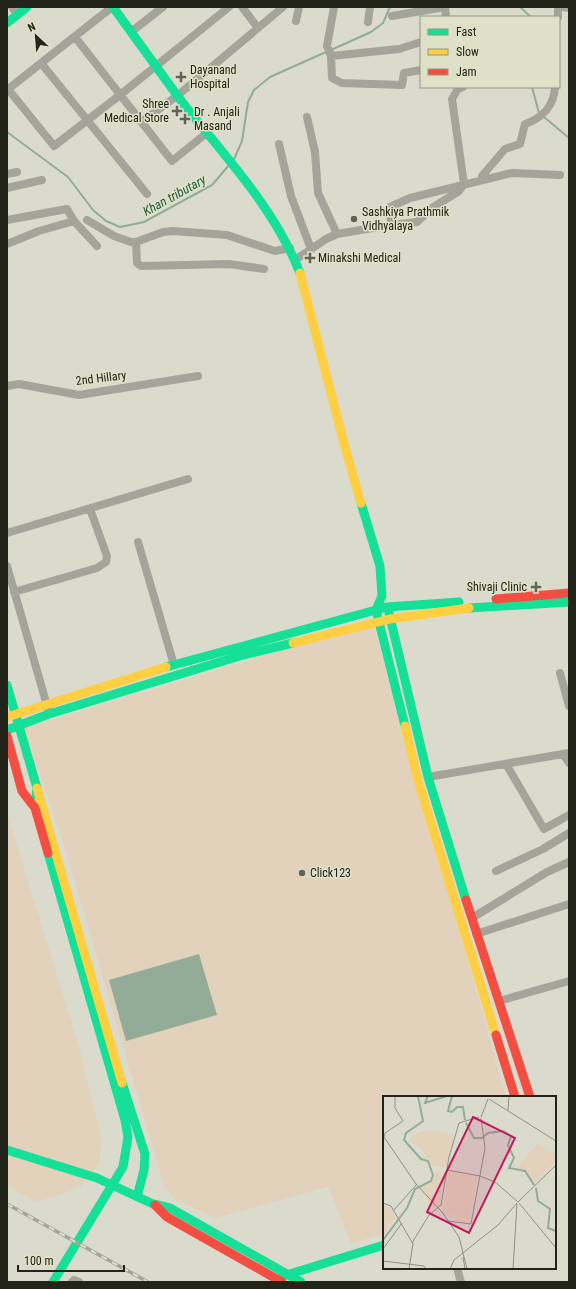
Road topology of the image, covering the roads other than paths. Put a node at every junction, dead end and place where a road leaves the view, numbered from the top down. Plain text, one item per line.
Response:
1 (27, 7) edge
2 (112, 7) edge
3 (163, 7) edge
4 (229, 7) edge
5 (242, 7) edge
6 (283, 7) edge
7 (299, 7) edge
8 (334, 7) edge
9 (370, 7) edge
10 (445, 7) edge
11 (15, 11) edge
12 (392, 16) dead end
13 (296, 21) dead end
14 (368, 22) dead end
15 (7, 23) edge
16 (258, 28) junction
17 (132, 32) junction
18 (74, 37) junction
19 (420, 42) edge
20 (329, 53) junction
21 (41, 63) junction
22 (156, 65) junction
23 (420, 70) edge
24 (460, 88) edge
25 (555, 88) edge
26 (8, 89) edge
27 (120, 96) junction
28 (177, 96) junction
29 (307, 117) dead end
30 (87, 121) junction
31 (141, 122) junction
32 (208, 132) junction
33 (280, 144) dead end
34 (16, 172) dead end
35 (7, 174) edge
36 (560, 175) dead end
37 (482, 179) junction
38 (42, 180) dead end
39 (464, 184) junction
40 (7, 188) edge
41 (147, 194) dead end
42 (7, 220) edge
43 (87, 220) dead end
44 (74, 221) junction
45 (391, 224) junction
46 (338, 234) junction
47 (136, 242) junction
48 (7, 244) edge
49 (97, 246) dead end
50 (290, 248) junction
51 (311, 249) junction
52 (295, 260) junction
53 (264, 269) dead end
54 (198, 376) dead end
55 (7, 386) edge
56 (188, 479) dead end
57 (90, 509) junction
58 (7, 533) edge
59 (138, 542) dead end
60 (7, 566) edge
61 (14, 592) junction
62 (569, 593) edge
63 (382, 596) junction
64 (569, 602) edge
65 (388, 607) junction
66 (376, 610) junction
67 (390, 619) junction
68 (379, 622) junction
69 (174, 665) junction
70 (560, 673) dead end
71 (7, 685) edge
72 (46, 703) junction
73 (569, 706) edge
74 (49, 714) junction
75 (11, 715) edge
76 (20, 727) junction
77 (7, 730) edge
78 (7, 736) edge
79 (566, 754) edge
80 (569, 763) edge
81 (506, 764) junction
82 (428, 777) junction
83 (37, 788) junction
84 (35, 808) junction
85 (569, 815) edge
86 (569, 833) edge
87 (569, 862) edge
88 (496, 871) dead end
89 (569, 904) edge
90 (472, 918) junction
91 (476, 934) junction
92 (569, 981) edge
93 (499, 1001) junction
94 (515, 1096) edge
95 (530, 1096) edge
96 (7, 1150) edge
97 (137, 1197) junction
98 (383, 1245) edge
99 (457, 1269) edge
100 (282, 1278) edge
101 (53, 1282) edge
102 (72, 1282) edge
103 (79, 1282) edge
104 (301, 1282) edge
105 (461, 1282) edge

1 - 11 street
2 - 17 street
2 - 18 street
3 - 17 street
4 - 22 street
5 - 16 street
6 - 16 street
7 - 13 street
8 - 20 street
9 - 14 street
10 - 12 street
11 - 15 street
16 - 28 street
17 - 22 street
18 - 21 street
18 - 27 street
19 - 20 street
20 - 23 street
21 - 26 street
21 - 30 street
22 - 27 street
22 - 28 street
24 - 39 street
25 - 37 street
26 - 30 street
27 - 30 street
27 - 31 street
28 - 31 street
28 - 32 street
29 - 46 street
30 - 41 street
31 - 32 street
32 - 50 street
33 - 51 street
34 - 35 street
36 - 37 street
37 - 39 street
38 - 40 street
39 - 45 street
39 - 45 street
42 - 44 street
43 - 47 street
44 - 48 street
44 - 49 street
45 - 46 street
46 - 51 street
47 - 50 street
47 - 53 street
50 - 52 street
51 - 52 street
52 - 63 street
54 - 55 street, 2nd Hillary
56 - 57 street
57 - 58 street
57 - 61 street
59 - 69 street
60 - 61 street
61 - 72 street
62 - 65 street
63 - 65 street
63 - 66 street
64 - 67 street
65 - 66 street
65 - 67 street
66 - 68 street
66 - 69 street
67 - 68 street
67 - 82 street
68 - 74 street
68 - 94 street
69 - 72 street
70 - 73 street
71 - 75 street
72 - 74 street
72 - 75 street
74 - 76 street
75 - 76 street
76 - 77 street
76 - 83 street
78 - 84 street
79 - 80 street
79 - 81 street
81 - 82 street
81 - 85 street
82 - 90 street
83 - 84 street
83 - 97 street
84 - 101 street
86 - 88 street
87 - 90 street
89 - 91 street
90 - 91 street
91 - 93 street
92 - 93 street
93 - 95 street
96 - 97 street
97 - 100 street
98 - 100 street
99 - 105 street
100 - 104 street
102 - 103 street

